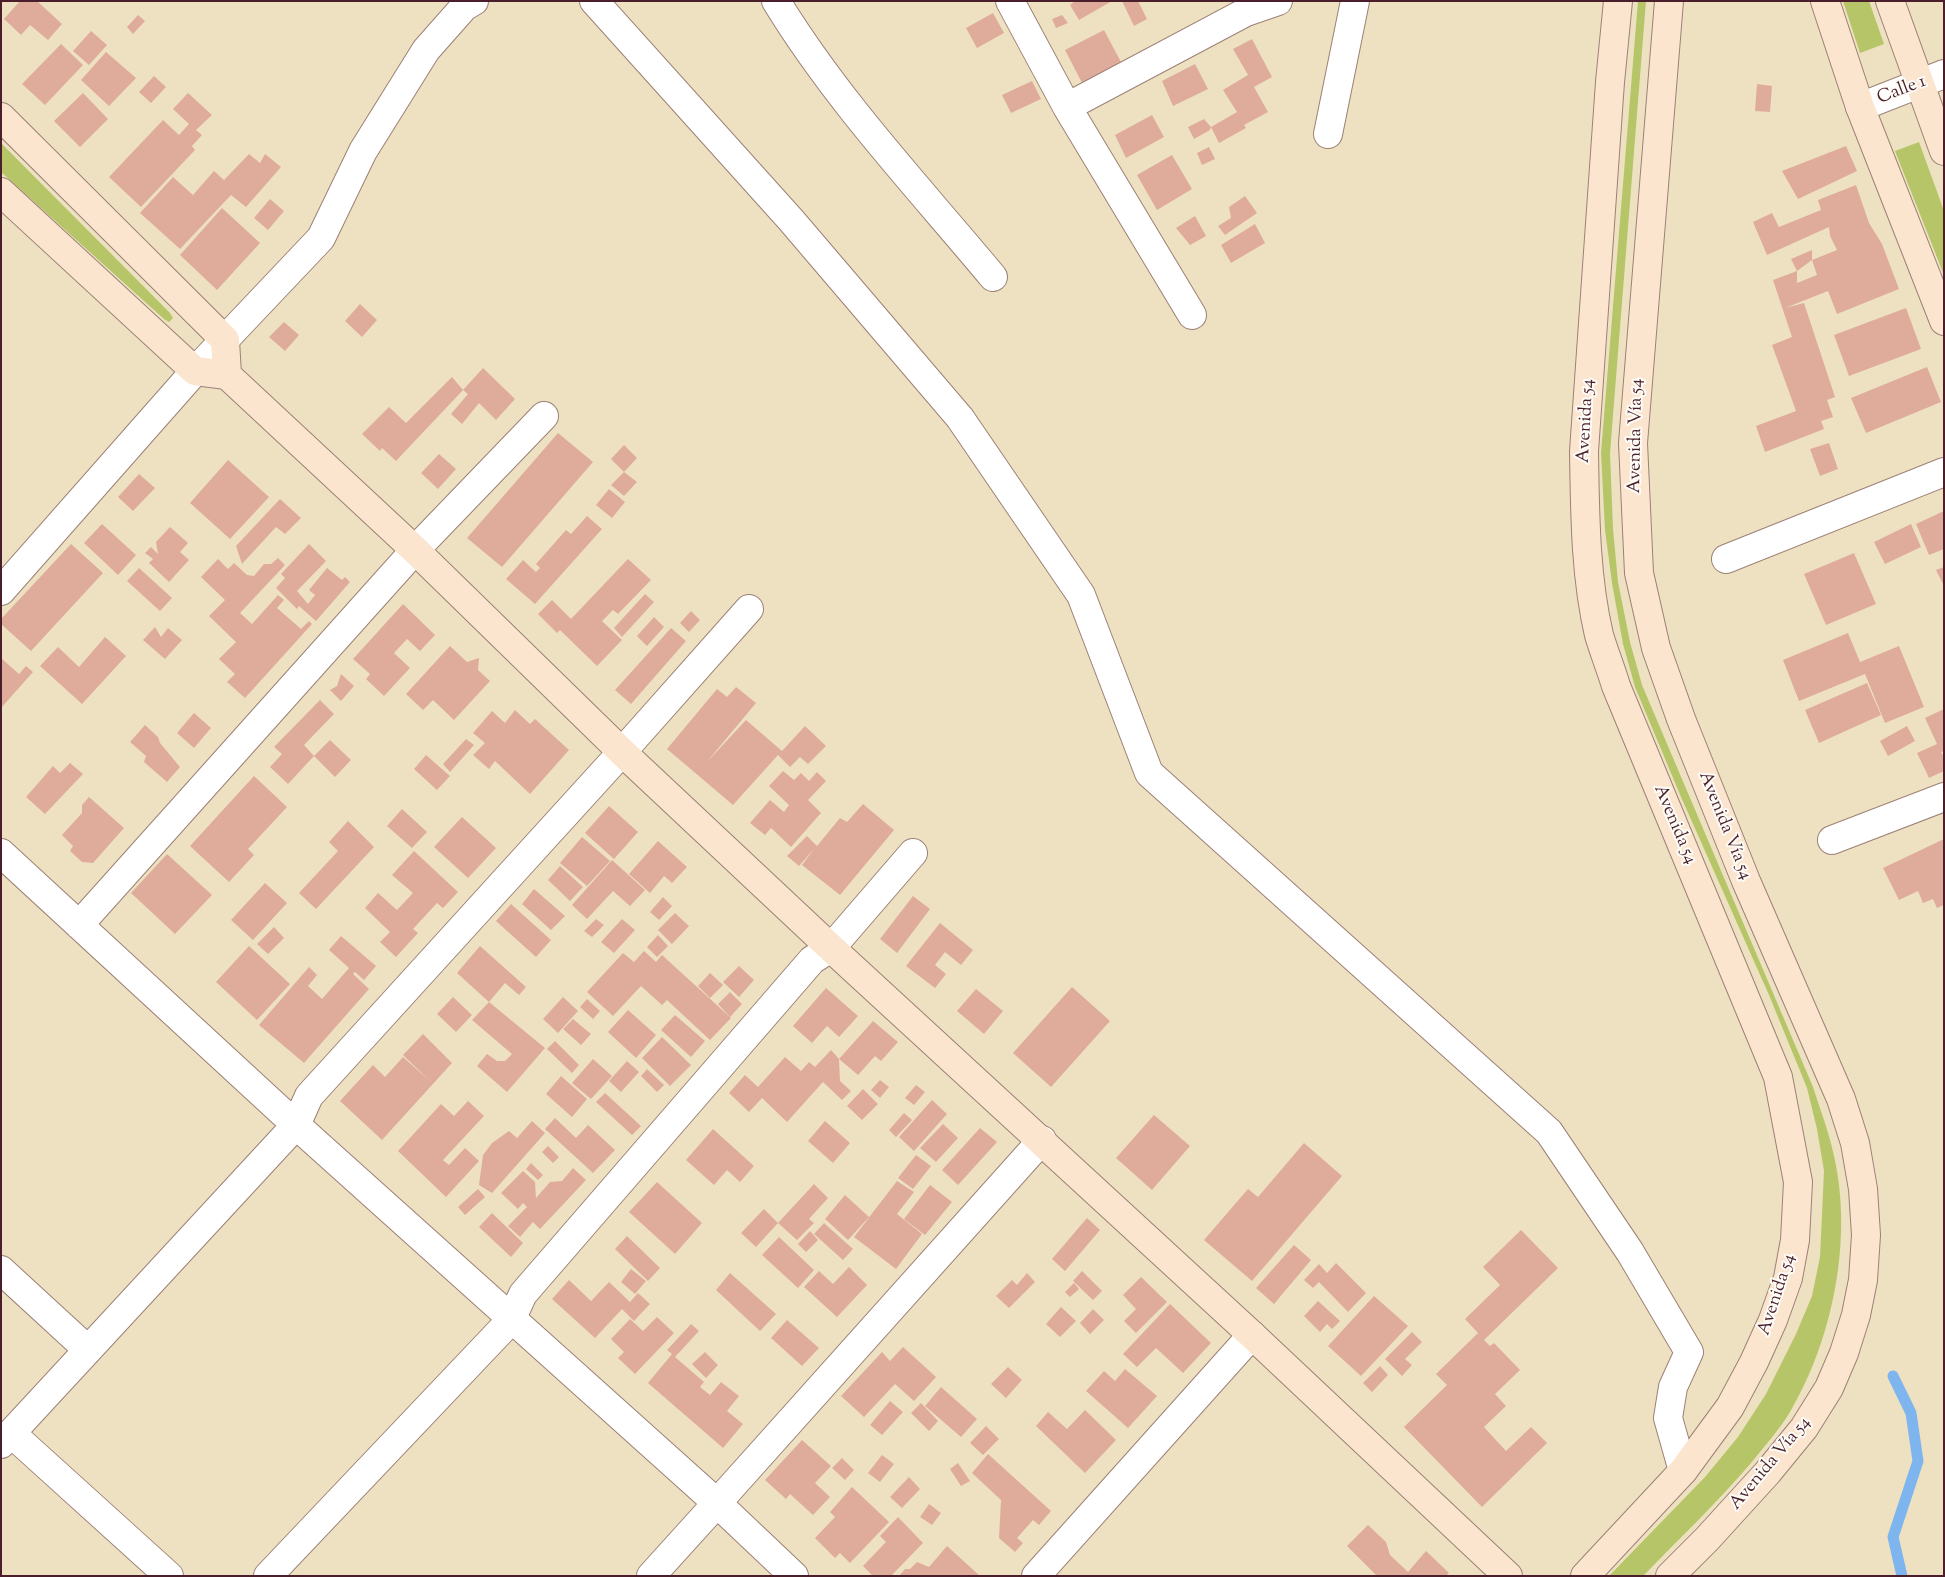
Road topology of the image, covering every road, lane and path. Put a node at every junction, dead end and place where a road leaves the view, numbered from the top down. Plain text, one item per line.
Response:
1 (474, 1) edge
2 (594, 1) edge
3 (776, 1) edge
4 (1010, 1) edge
5 (1278, 1) edge
6 (1355, 1) edge
7 (1618, 1) edge
8 (1668, 1) edge
9 (1824, 1) edge
10 (1890, 1) edge
11 (1243, 7) edge
12 (1931, 79) edge
13 (1067, 107) junction
14 (1860, 107) junction
15 (1, 117) edge
16 (1328, 134) dead end
17 (1944, 151) edge
18 (1, 192) edge
19 (993, 277) dead end
20 (1192, 315) dead end
21 (1944, 322) edge
22 (225, 340) junction
23 (195, 371) junction
24 (228, 375) junction
25 (544, 416) dead end
26 (1944, 472) edge
27 (415, 550) junction
28 (1726, 559) dead end
29 (1, 591) edge
30 (749, 609) dead end
31 (622, 752) junction
32 (1944, 797) edge
33 (1832, 840) dead end
34 (1, 853) edge
35 (913, 853) dead end
36 (79, 925) junction
37 (831, 948) junction
38 (296, 1125) junction
39 (1042, 1140) junction
40 (1, 1270) edge
41 (511, 1320) junction
42 (1252, 1335) junction
43 (88, 1350) junction
44 (6, 1439) edge
45 (1683, 1472) junction
46 (718, 1503) junction
47 (169, 1576) edge
48 (268, 1576) edge
49 (650, 1576) edge
50 (794, 1576) edge
51 (1036, 1576) edge
52 (1508, 1576) edge
53 (1585, 1576) edge
54 (1670, 1576) edge

1 - 22 street
2 - 45 street
3 - 19 street
4 - 13 street
5 - 11 street
6 - 16 street
7 - 45 main road, Avenida 54
8 - 54 main road, Avenida Vía 54
9 - 14 main road
10 - 12 main road
11 - 13 street
12 - 14 street, Calle 1
12 - 17 main road
13 - 20 street
14 - 21 main road
15 - 22 main road
18 - 23 main road
22 - 23 street
22 - 24 main road
23 - 24 main road
23 - 29 street
24 - 27 main road
25 - 27 street
26 - 28 street
27 - 31 main road
27 - 36 street
30 - 31 street
31 - 37 main road
31 - 38 street
32 - 33 street
34 - 36 street
35 - 37 street
36 - 38 street
37 - 39 main road
37 - 41 street
38 - 41 street
38 - 43 street
39 - 42 main road
39 - 46 street
40 - 43 street
41 - 46 street
41 - 48 street
42 - 51 street
42 - 52 main road
43 - 44 street
44 - 47 street
45 - 53 main road, Avenida 54
46 - 49 street
46 - 50 street

